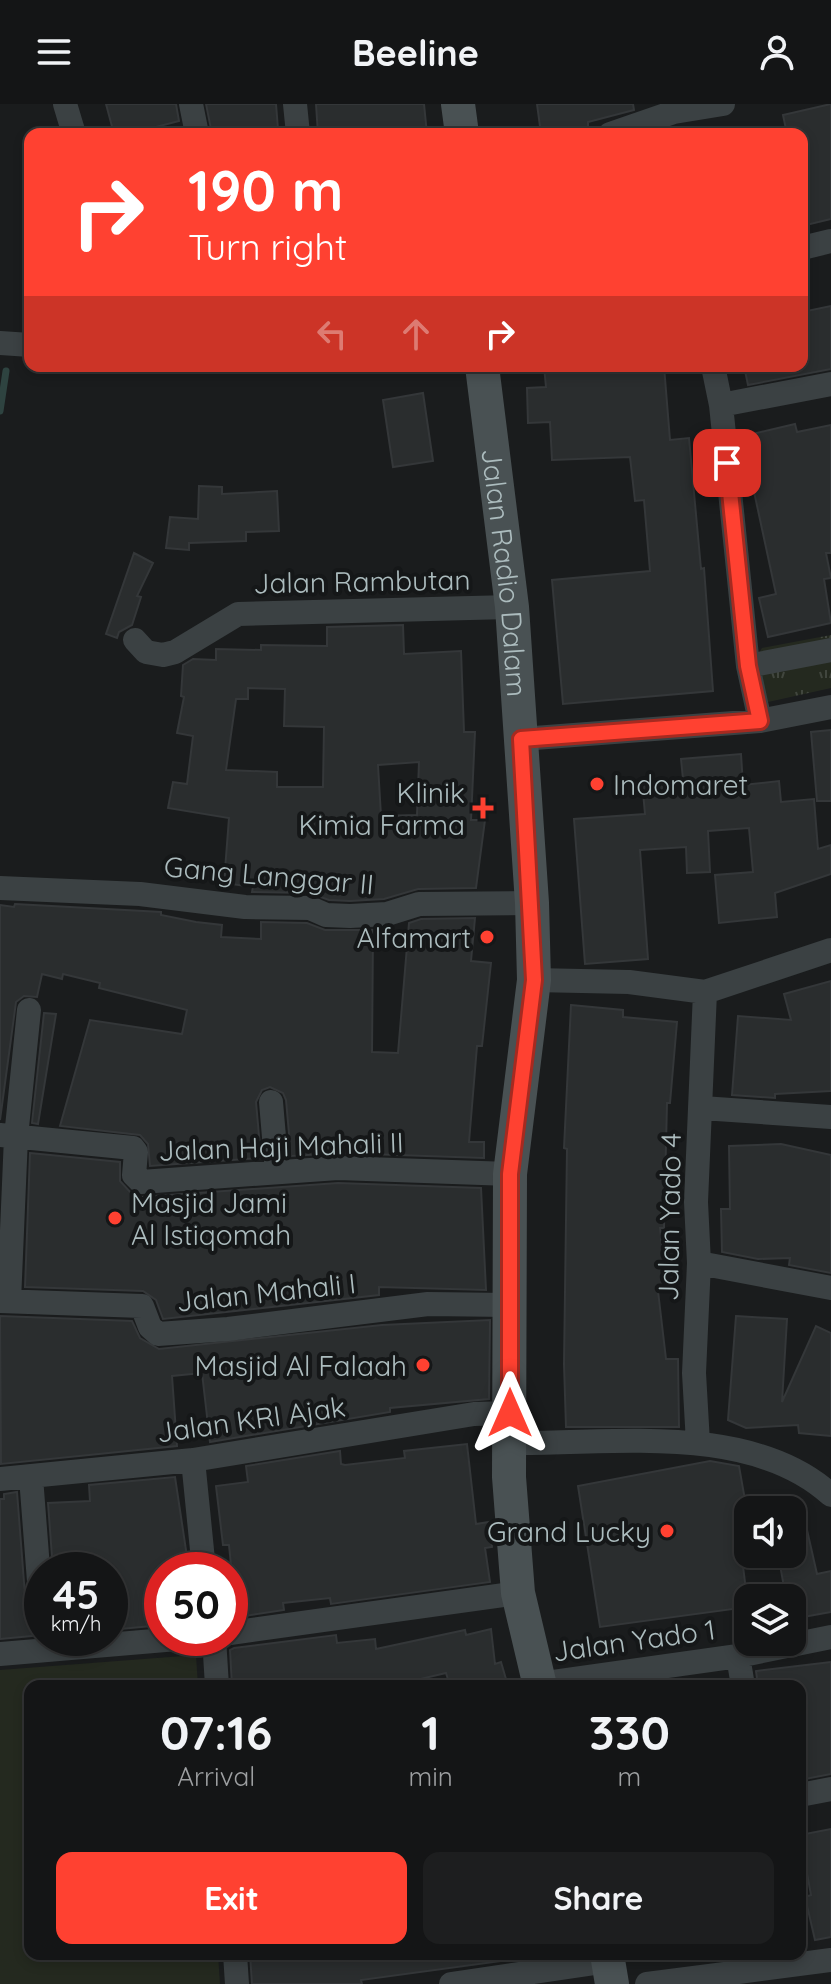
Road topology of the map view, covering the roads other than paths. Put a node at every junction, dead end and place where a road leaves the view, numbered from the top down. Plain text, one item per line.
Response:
1 (65, 104) edge
2 (191, 104) edge
3 (295, 104) edge
4 (458, 104) edge
5 (723, 104) edge
6 (675, 117) edge
7 (72, 128) edge
8 (196, 128) edge
9 (297, 128) edge
10 (461, 128) edge
11 (633, 128) edge
12 (831, 241) edge
13 (808, 247) edge
14 (0, 343) edge
15 (24, 345) edge
16 (483, 372) edge
17 (714, 372) edge
18 (831, 384) edge
19 (721, 405) junction
20 (512, 607) junction
21 (135, 640) dead end
22 (831, 650) edge
23 (748, 666) junction
24 (831, 707) edge
25 (760, 721) junction
26 (521, 739) junction
27 (0, 888) edge
28 (532, 903) junction
29 (831, 950) edge
30 (534, 980) junction
31 (705, 992) junction
32 (29, 1010) dead end
33 (271, 1102) dead end
34 (702, 1108) junction
35 (831, 1117) edge
36 (8, 1136) edge
37 (277, 1172) junction
38 (510, 1174) junction
39 (6, 1217) edge
40 (699, 1263) junction
41 (831, 1288) edge
42 (4, 1301) edge
43 (509, 1305) junction
44 (510, 1428) junction
45 (698, 1443) junction
46 (193, 1460) junction
47 (31, 1477) junction
48 (0, 1479) edge
49 (831, 1495) edge
50 (37, 1552) edge
51 (202, 1552) edge
52 (518, 1593) junction
53 (248, 1630) edge
54 (831, 1637) edge
55 (806, 1642) edge
56 (24, 1649) edge
57 (0, 1654) edge
58 (215, 1656) edge
59 (738, 1656) joint
60 (217, 1680) edge
61 (538, 1680) edge
62 (573, 1680) edge
63 (742, 1680) edge
64 (831, 1789) edge
65 (806, 1794) edge
66 (235, 1960) edge
67 (785, 1960) edge
68 (831, 1960) edge
69 (609, 1966) edge
70 (237, 1984) edge
71 (451, 1984) edge
72 (647, 1984) edge

1 - 7 street
2 - 8 street
3 - 9 street
4 - 10 main road
5 - 6 street
6 - 11 street
12 - 13 street
14 - 15 street
16 - 20 main road, Jalan Radio Dalam
17 - 19 street
18 - 19 street
19 - 23 street
20 - 21 street, Jalan Rambutan
20 - 26 main road, Jalan Radio Dalam
22 - 23 street
23 - 25 street
24 - 25 street
25 - 26 street
26 - 28 main road, Jalan Radio Dalam
27 - 28 street, Gang Langgar II
28 - 30 main road, Jalan Radio Dalam
29 - 31 street
30 - 31 street
30 - 38 main road, Jalan Radio Dalam
31 - 34 street, Jalan Yado 4
32 - 36 street
33 - 37 street
34 - 35 street
34 - 40 street, Jalan Yado 4
36 - 37 street, Jalan Haji Mahali II
36 - 39 street
37 - 38 street, Jalan Haji Mahali II
38 - 43 main road, Jalan Radio Dalam
39 - 42 street
40 - 41 street
40 - 45 street, Jalan Yado 4
42 - 43 street, Jalan Mahali I
43 - 44 main road, Jalan Radio Dalam
44 - 45 street, Jalan KRI Ajak
44 - 46 street, Jalan KRI Ajak
44 - 52 main road, Jalan Radio Dalam
45 - 49 street, Jalan KRI Ajak
46 - 47 street, Jalan KRI Ajak
46 - 51 street
47 - 48 street, Jalan KRI Ajak
47 - 50 street
52 - 53 street
52 - 61 main road, Jalan Radio Dalam
54 - 55 street, Jalan Yado 1
56 - 57 street
58 - 60 street
59 - 62 street, Jalan Yado 1
59 - 63 street
64 - 65 street
66 - 70 street
67 - 68 street
67 - 72 street
69 - 71 street

